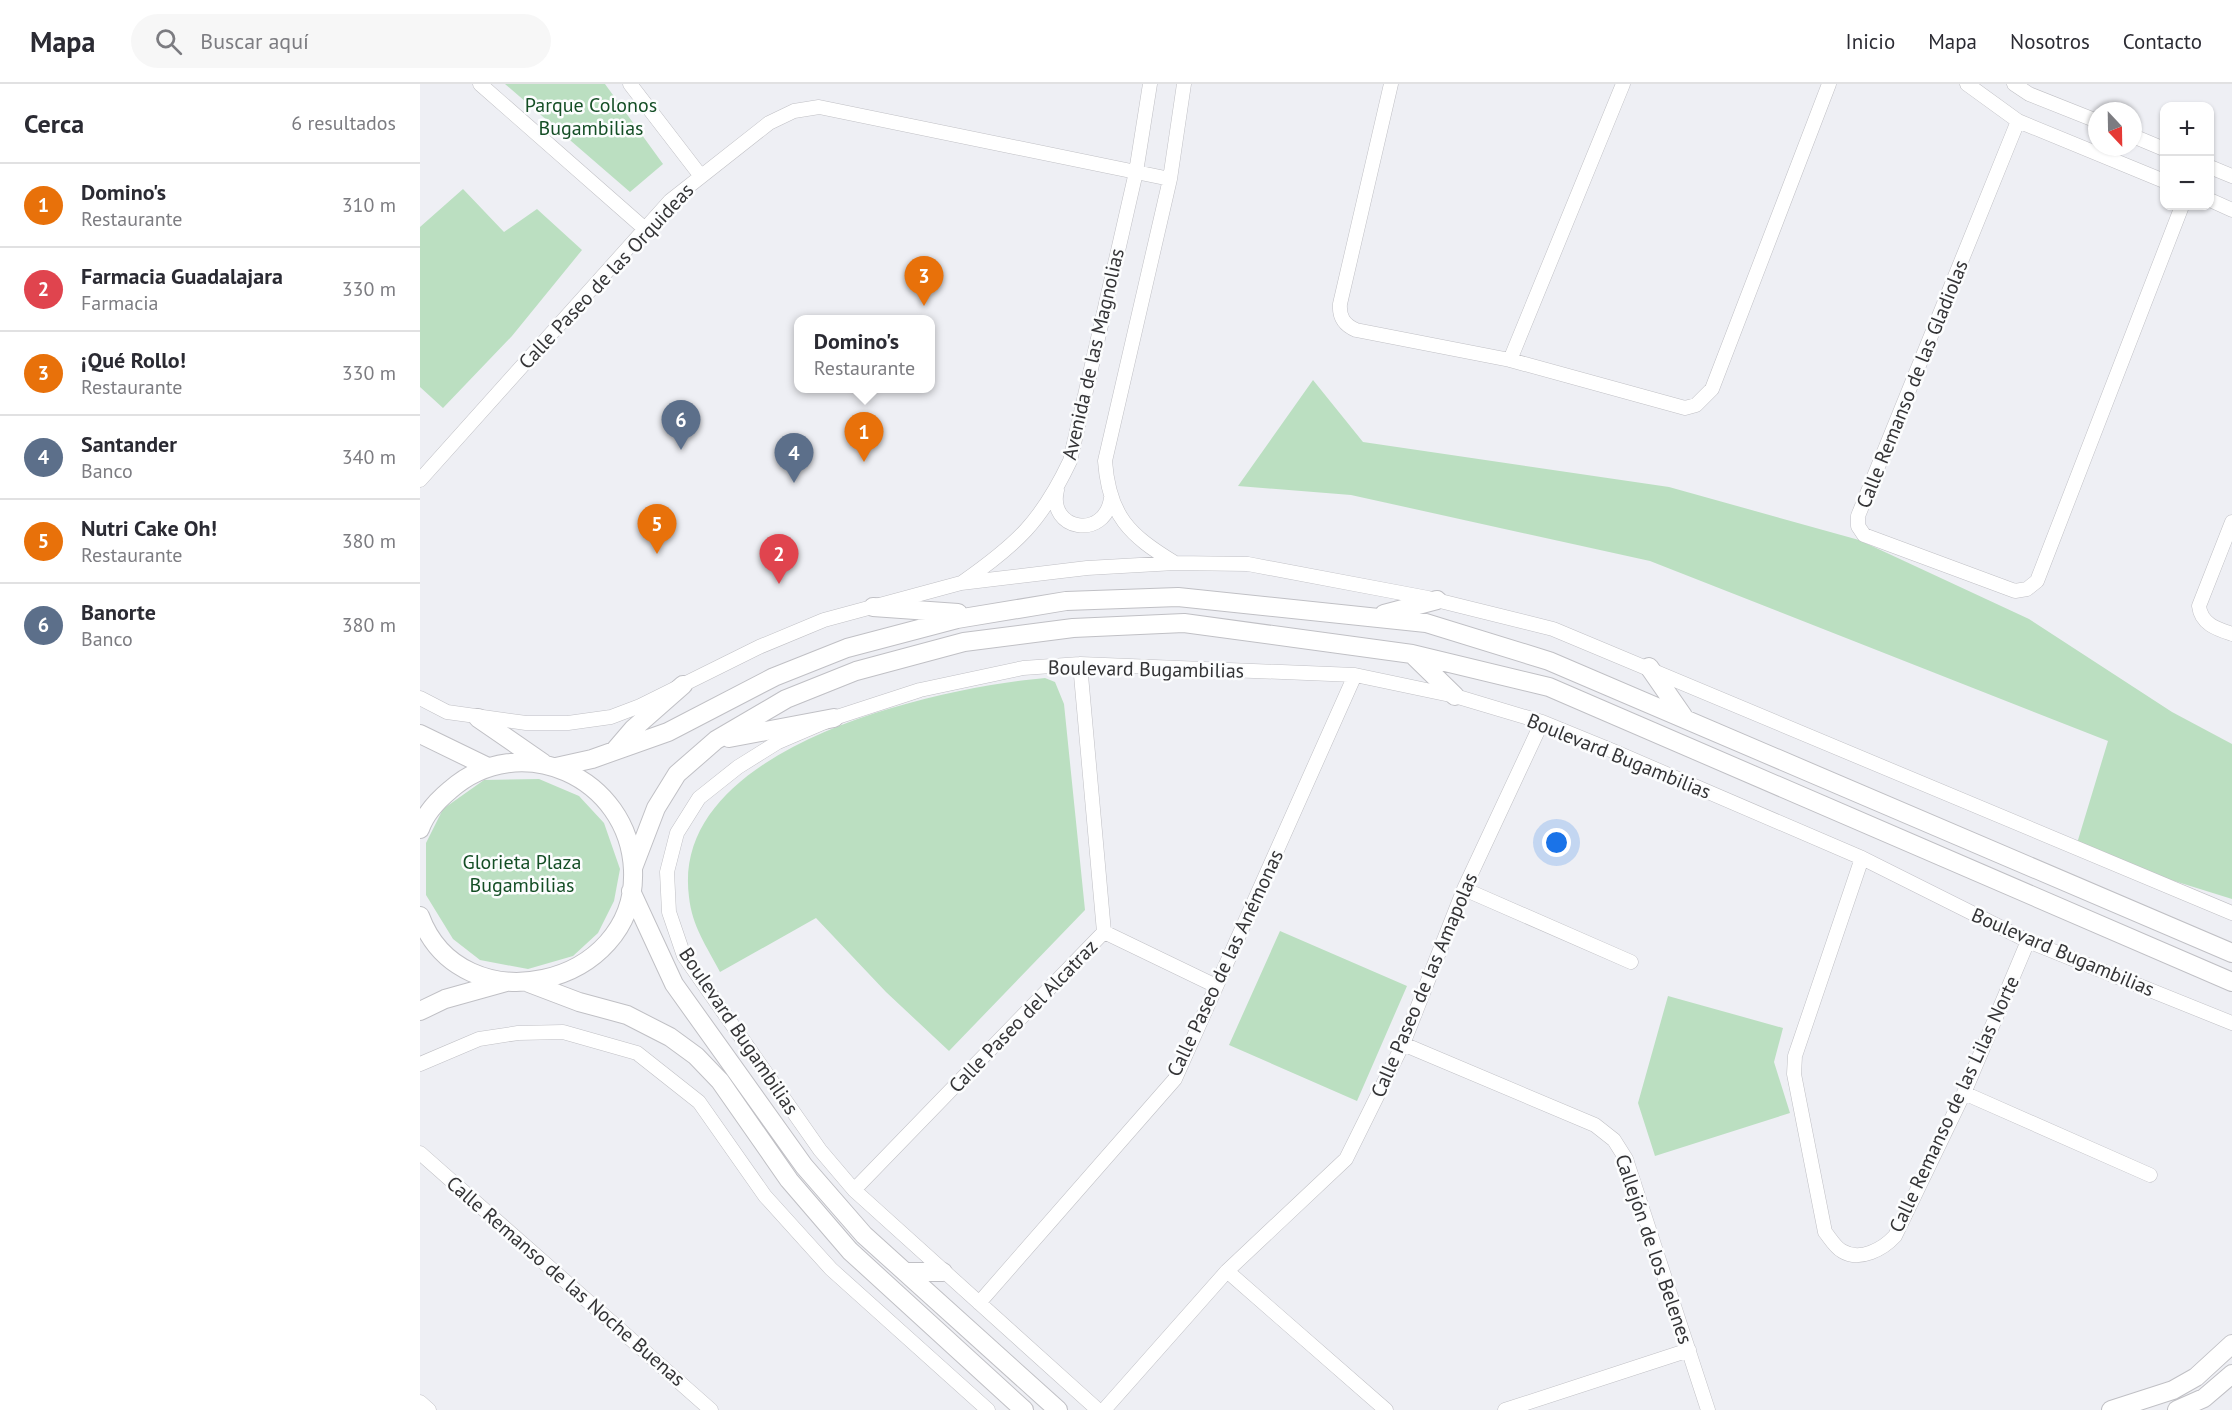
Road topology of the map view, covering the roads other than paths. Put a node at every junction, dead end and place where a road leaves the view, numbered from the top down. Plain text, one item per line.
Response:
1 (480, 84) edge
2 (630, 84) edge
3 (1150, 84) edge
4 (1184, 84) edge
5 (1391, 84) edge
6 (1623, 84) edge
7 (1829, 84) edge
8 (1967, 84) edge
9 (2013, 84) edge
10 (2088, 118) edge
11 (2018, 121) junction
12 (2142, 140) edge
13 (2160, 147) edge
14 (2214, 169) edge
15 (1136, 172) junction
16 (700, 176) junction
17 (2232, 176) edge
18 (1170, 178) junction
19 (2160, 179) edge
20 (2214, 202) edge
21 (2180, 210) edge
22 (2232, 210) edge
23 (645, 229) junction
24 (1510, 360) junction
25 (420, 480) edge
26 (1057, 488) junction
27 (1111, 498) junction
28 (2232, 522) edge
29 (1175, 563) junction
30 (961, 583) junction
31 (1437, 600) junction
32 (873, 607) junction
33 (981, 615) junction
34 (1372, 617) junction
35 (2232, 634) edge
36 (1412, 654) junction
37 (1080, 664) junction
38 (1649, 667) junction
39 (1355, 675) junction
40 (683, 685) junction
41 (1455, 696) junction
42 (420, 698) edge
43 (1683, 716) junction
44 (478, 718) junction
45 (834, 718) junction
46 (1542, 722) junction
47 (420, 734) edge
48 (716, 740) junction
49 (614, 752) junction
50 (550, 766) junction
51 (488, 767) junction
52 (420, 830) edge
53 (1862, 858) junction
54 (633, 868) junction
55 (1464, 889) junction
56 (631, 891) junction
57 (2232, 913) edge
58 (420, 916) edge
59 (1104, 932) junction
60 (2028, 941) junction
61 (2232, 953) edge
62 (1631, 963) dead end
63 (506, 982) junction
64 (2232, 982) edge
65 (529, 983) junction
66 (1216, 986) junction
67 (420, 1011) edge
68 (2232, 1023) edge
69 (1403, 1044) junction
70 (420, 1064) edge
71 (1964, 1093) junction
72 (420, 1153) edge
73 (2150, 1175) dead end
74 (854, 1190) junction
75 (1227, 1271) junction
76 (908, 1272) junction
77 (943, 1272) junction
78 (979, 1303) junction
79 (2232, 1344) edge
80 (1689, 1350) junction
81 (2232, 1374) edge
82 (420, 1402) edge
83 (429, 1410) edge
84 (711, 1410) edge
85 (988, 1410) edge
86 (1024, 1410) edge
87 (1058, 1410) edge
88 (1098, 1410) edge
89 (1104, 1410) edge
90 (1386, 1410) edge
91 (1505, 1410) edge
92 (1708, 1410) edge
93 (2111, 1410) edge
94 (2177, 1410) edge

1 - 23 street
2 - 16 street
3 - 15 street, Avenida de las Magnolias
4 - 18 street, Avenida de las Magnolias
5 - 24 street
6 - 24 street
7 - 24 street
8 - 11 street
9 - 10 street
11 - 19 street
11 - 21 street, Calle Remanso de las Gladiolas
12 - 13 street
14 - 17 street
15 - 16 street, Calle Paseo de las Orquideas
15 - 18 street, Calle Paseo de las Orquideas
15 - 26 street, Avenida de las Magnolias
16 - 23 street, Calle Paseo de las Orquideas
18 - 27 street, Avenida de las Magnolias
20 - 22 street
23 - 25 street, Calle Paseo de las Orquideas
26 - 27 street
26 - 30 street, Avenida de las Magnolias
27 - 29 street, Avenida de las Magnolias
28 - 35 street
29 - 30 street
29 - 31 street
30 - 32 street
31 - 34 street
31 - 38 street
32 - 33 street
32 - 40 street
33 - 34 street
33 - 49 street
34 - 43 street
36 - 41 street
36 - 48 street, Boulevard Bugambilias
36 - 64 street, Boulevard Bugambilias
37 - 39 street, Boulevard Bugambilias
37 - 45 street, Boulevard Bugambilias
37 - 59 street, Calle Paseo del Alcatraz
38 - 43 street
38 - 57 street
39 - 41 street, Boulevard Bugambilias
39 - 66 street, Calle Paseo de las Anémonas
40 - 44 street
40 - 49 street
41 - 46 street, Boulevard Bugambilias
42 - 44 street
43 - 61 street
44 - 50 street
45 - 48 street
45 - 74 street, Boulevard Bugambilias
46 - 53 street, Boulevard Bugambilias
46 - 55 street, Calle Paseo de las Amapolas
47 - 51 street
48 - 54 street, Boulevard Bugambilias
49 - 50 street
50 - 51 street
50 - 54 street
51 - 52 street
53 - 60 street, Boulevard Bugambilias
53 - 71 street, Calle Remanso de las Lilas Norte
54 - 56 street
55 - 62 street
55 - 69 street, Calle Paseo de las Amapolas
56 - 65 street
56 - 76 street, Boulevard Bugambilias
58 - 63 street
59 - 66 street
59 - 74 street, Calle Paseo del Alcatraz
60 - 68 street, Boulevard Bugambilias
60 - 71 street, Calle Remanso de las Lilas Norte
63 - 65 street
63 - 67 street
65 - 86 street
66 - 78 street, Calle Paseo de las Anémonas
69 - 75 street, Calle Paseo de las Amapolas
69 - 80 street, Callejón de los Belenes
70 - 85 street
71 - 73 street
72 - 84 street, Calle Remanso de las Noche Buenas
74 - 77 street, Boulevard Bugambilias
75 - 89 street, Calle Paseo de las Amapolas
75 - 90 street
76 - 77 street
76 - 87 street, Boulevard Bugambilias
77 - 78 street, Boulevard Bugambilias
78 - 88 street, Boulevard Bugambilias
79 - 93 street
80 - 91 street
80 - 92 street, Callejón de los Belenes
81 - 94 street
82 - 83 street

